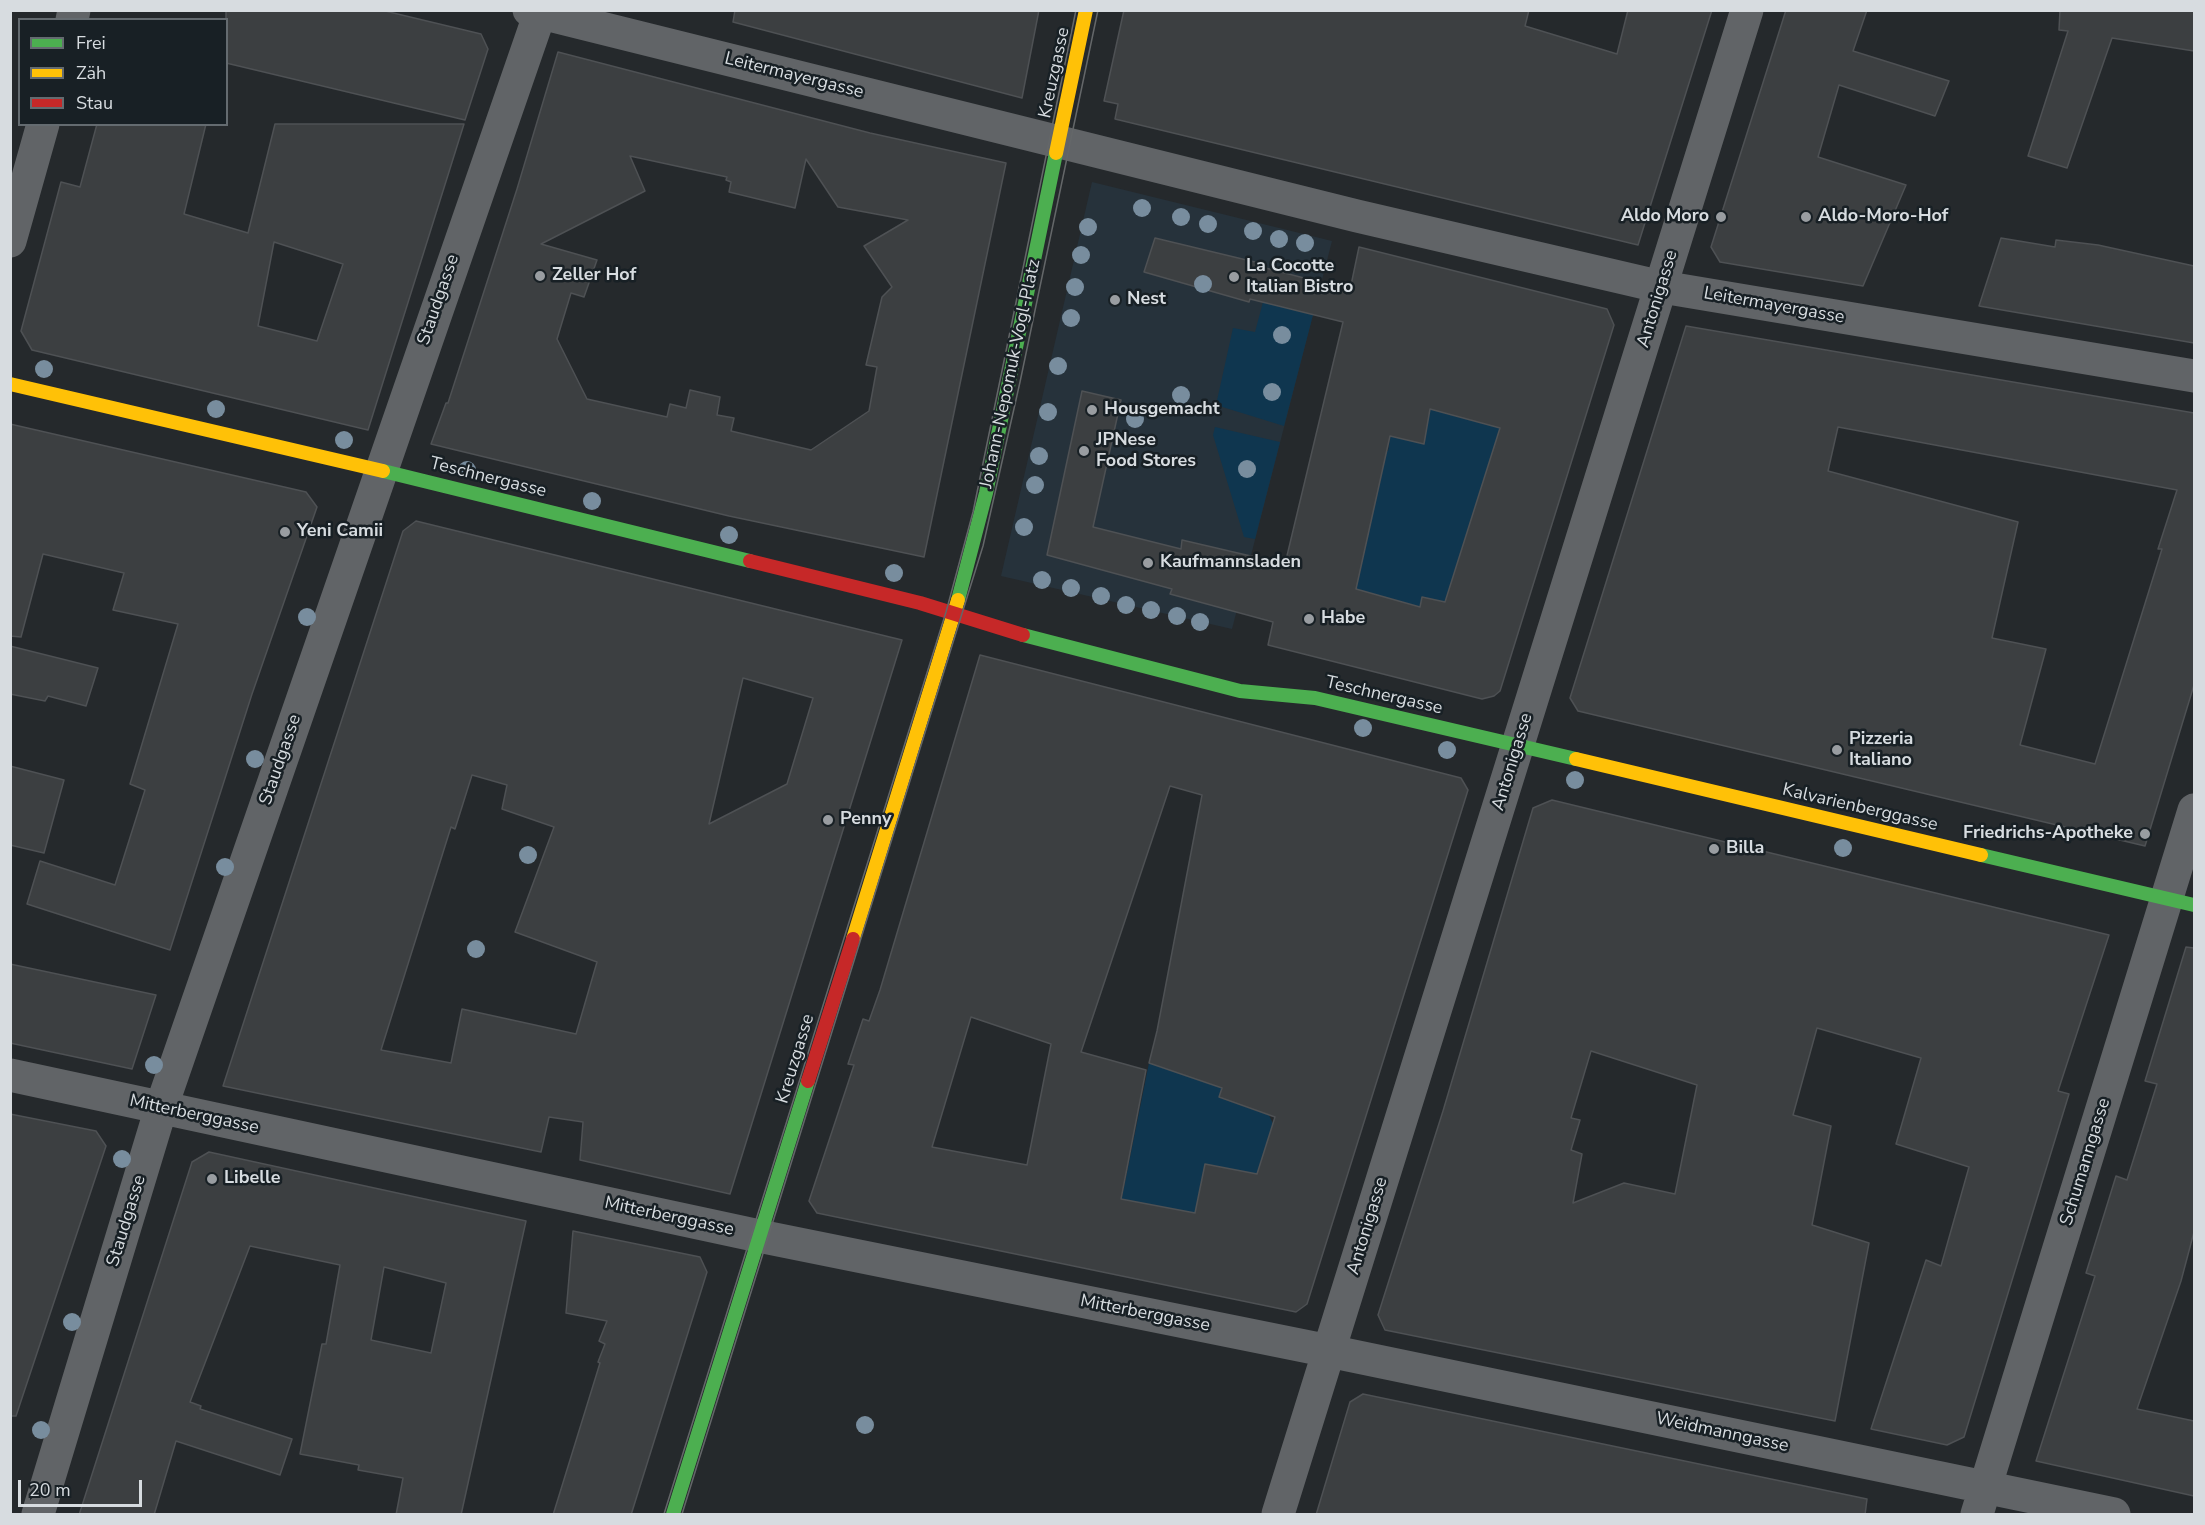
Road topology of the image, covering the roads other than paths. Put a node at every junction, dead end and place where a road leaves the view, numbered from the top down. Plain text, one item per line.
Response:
1 (1086, 10) edge
2 (1747, 10) edge
3 (536, 11) edge
4 (42, 126) edge
5 (1059, 142) junction
6 (10, 241) edge
7 (1662, 287) junction
8 (2194, 376) edge
9 (10, 384) edge
10 (380, 470) junction
11 (954, 615) junction
12 (1518, 746) junction
13 (2194, 810) edge
14 (2181, 902) edge
15 (10, 1075) edge
16 (161, 1108) junction
17 (759, 1236) junction
18 (1329, 1351) junction
19 (1981, 1501) edge
20 (38, 1515) edge
21 (673, 1515) edge
22 (1278, 1515) edge
23 (2114, 1515) edge

1 - 5 street, Kreuzgasse
2 - 7 street, Antonigasse
3 - 5 street, Leitermayergasse
3 - 10 street, Staudgasse
4 - 6 street
5 - 7 street, Leitermayergasse
5 - 11 street, Johann-Nepomuk-Vogl-Platz
7 - 8 street, Leitermayergasse
7 - 12 street, Antonigasse
9 - 10 street, Teschnergasse
10 - 11 street, Teschnergasse
10 - 16 street, Staudgasse
11 - 12 street, Teschnergasse
11 - 17 street, Kreuzgasse
12 - 14 street, Kalvarienberggasse
12 - 18 street, Antonigasse
13 - 14 street, Schumanngasse
14 - 19 street, Schumanngasse
15 - 16 street, Mitterberggasse
16 - 17 street, Mitterberggasse
16 - 20 street, Staudgasse
17 - 18 street, Mitterberggasse
17 - 21 street, Kreuzgasse
18 - 19 street, Weidmanngasse
18 - 22 street, Antonigasse
19 - 23 street, Weidmanngasse

